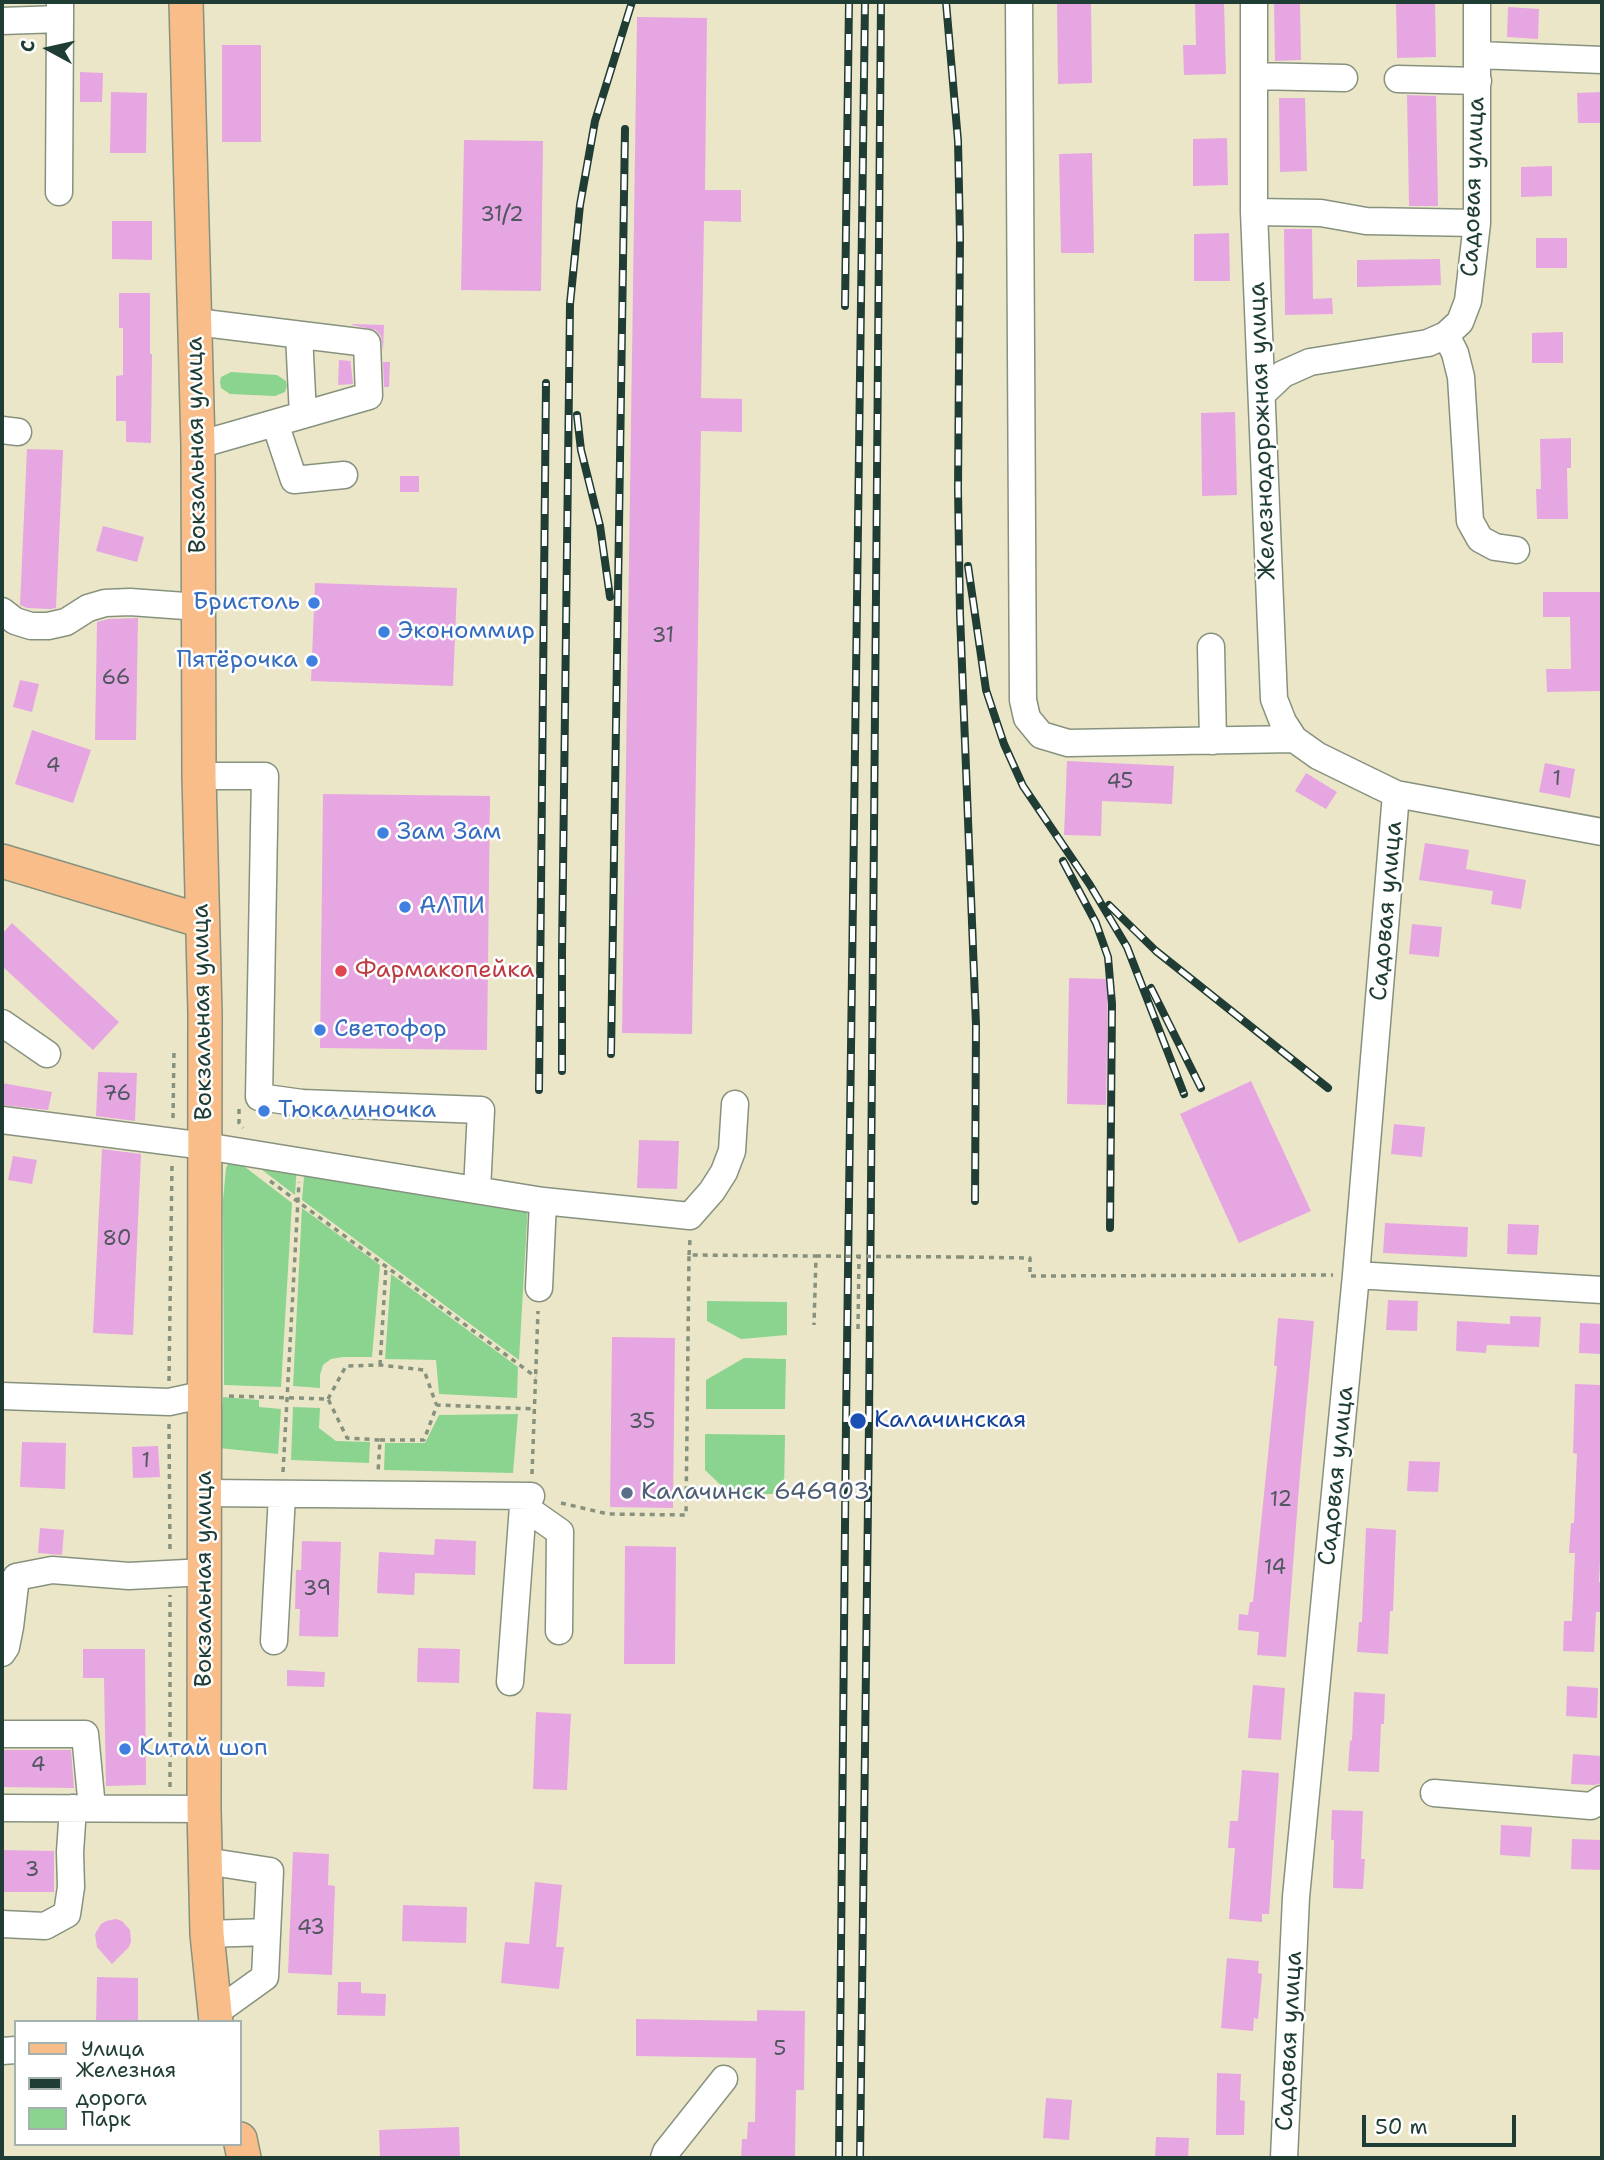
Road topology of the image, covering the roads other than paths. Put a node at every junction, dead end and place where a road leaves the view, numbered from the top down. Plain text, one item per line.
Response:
1 (186, 2) edge
2 (1019, 2) edge
3 (1254, 2) edge
4 (1477, 2) edge
5 (60, 10) edge
6 (2, 21) edge
7 (1602, 60) edge
8 (1478, 68) junction
9 (1254, 76) junction
10 (1344, 78) dead end
11 (1398, 79) dead end
12 (59, 192) dead end
13 (1254, 212) junction
14 (1477, 223) junction
15 (196, 322) junction
16 (299, 335) junction
17 (1446, 335) junction
18 (1262, 394) junction
19 (303, 415) junction
20 (275, 423) junction
21 (198, 445) junction
22 (344, 475) dead end
23 (1516, 550) dead end
24 (199, 607) junction
25 (2, 611) edge
26 (1211, 647) dead end
27 (1294, 738) junction
28 (1213, 741) junction
29 (200, 776) junction
30 (1396, 794) junction
31 (1602, 832) edge
32 (2, 861) edge
33 (202, 921) junction
34 (2, 1023) edge
35 (47, 1054) dead end
36 (735, 1104) dead end
37 (2, 1120) edge
38 (205, 1146) junction
39 (477, 1190) junction
40 (543, 1200) junction
41 (1356, 1275) junction
42 (539, 1287) road end
43 (1602, 1290) edge
44 (206, 1394) junction
45 (2, 1396) edge
46 (206, 1493) junction
47 (282, 1494) junction
48 (527, 1501) junction
49 (205, 1572) junction
50 (559, 1631) dead end
51 (274, 1641) dead end
52 (2, 1653) edge
53 (510, 1682) dead end
54 (2, 1734) edge
55 (1434, 1793) dead end
56 (1602, 1800) edge
57 (2, 1808) edge
58 (83, 1808) junction
59 (204, 1809) junction
60 (205, 1861) junction
61 (2, 1924) edge
62 (267, 1932) junction
63 (207, 1934) junction
64 (216, 2018) edge
65 (724, 2079) dead end
66 (664, 2158) edge
67 (1284, 2158) edge

1 - 15 main road, Вокзальная улица
2 - 28 street
3 - 9 street, Железнодорожная улица
4 - 8 street, Садовая улица
5 - 6 street
5 - 12 street
7 - 8 street
8 - 11 street
8 - 14 street, Садовая улица
9 - 10 street
9 - 13 street, Железнодорожная улица
13 - 14 street
13 - 18 street, Железнодорожная улица
14 - 17 street, Садовая улица
15 - 16 street
15 - 21 main road, Вокзальная улица
16 - 19 street
16 - 19 street
17 - 18 street
17 - 23 street
18 - 27 street, Железнодорожная улица
19 - 20 street
20 - 21 street
20 - 22 street
21 - 24 main road, Вокзальная улица
24 - 25 street
24 - 29 main road, Вокзальная улица
26 - 28 street
27 - 28 street
27 - 30 street, Железнодорожная улица
29 - 33 main road, Вокзальная улица
29 - 39 street
30 - 31 street, Железнодорожная улица
30 - 41 street, Садовая улица
32 - 33 main road
33 - 38 main road, Вокзальная улица
34 - 35 street
36 - 40 street
37 - 38 street
38 - 39 street
38 - 44 main road, Вокзальная улица
39 - 40 street
40 - 42 street
41 - 43 street
41 - 67 street, Садовая улица
44 - 45 street
44 - 46 main road, Вокзальная улица
46 - 47 street
46 - 49 main road, Вокзальная улица
47 - 48 street
47 - 51 street
48 - 50 street
48 - 53 street
49 - 52 street
49 - 59 main road, Вокзальная улица
54 - 58 street
55 - 56 street
57 - 58 street
58 - 59 street
58 - 61 street
59 - 60 main road, Вокзальная улица
60 - 62 street
60 - 63 main road, Вокзальная улица
62 - 63 street
62 - 64 street
63 - 64 main road, Вокзальная улица
65 - 66 street

